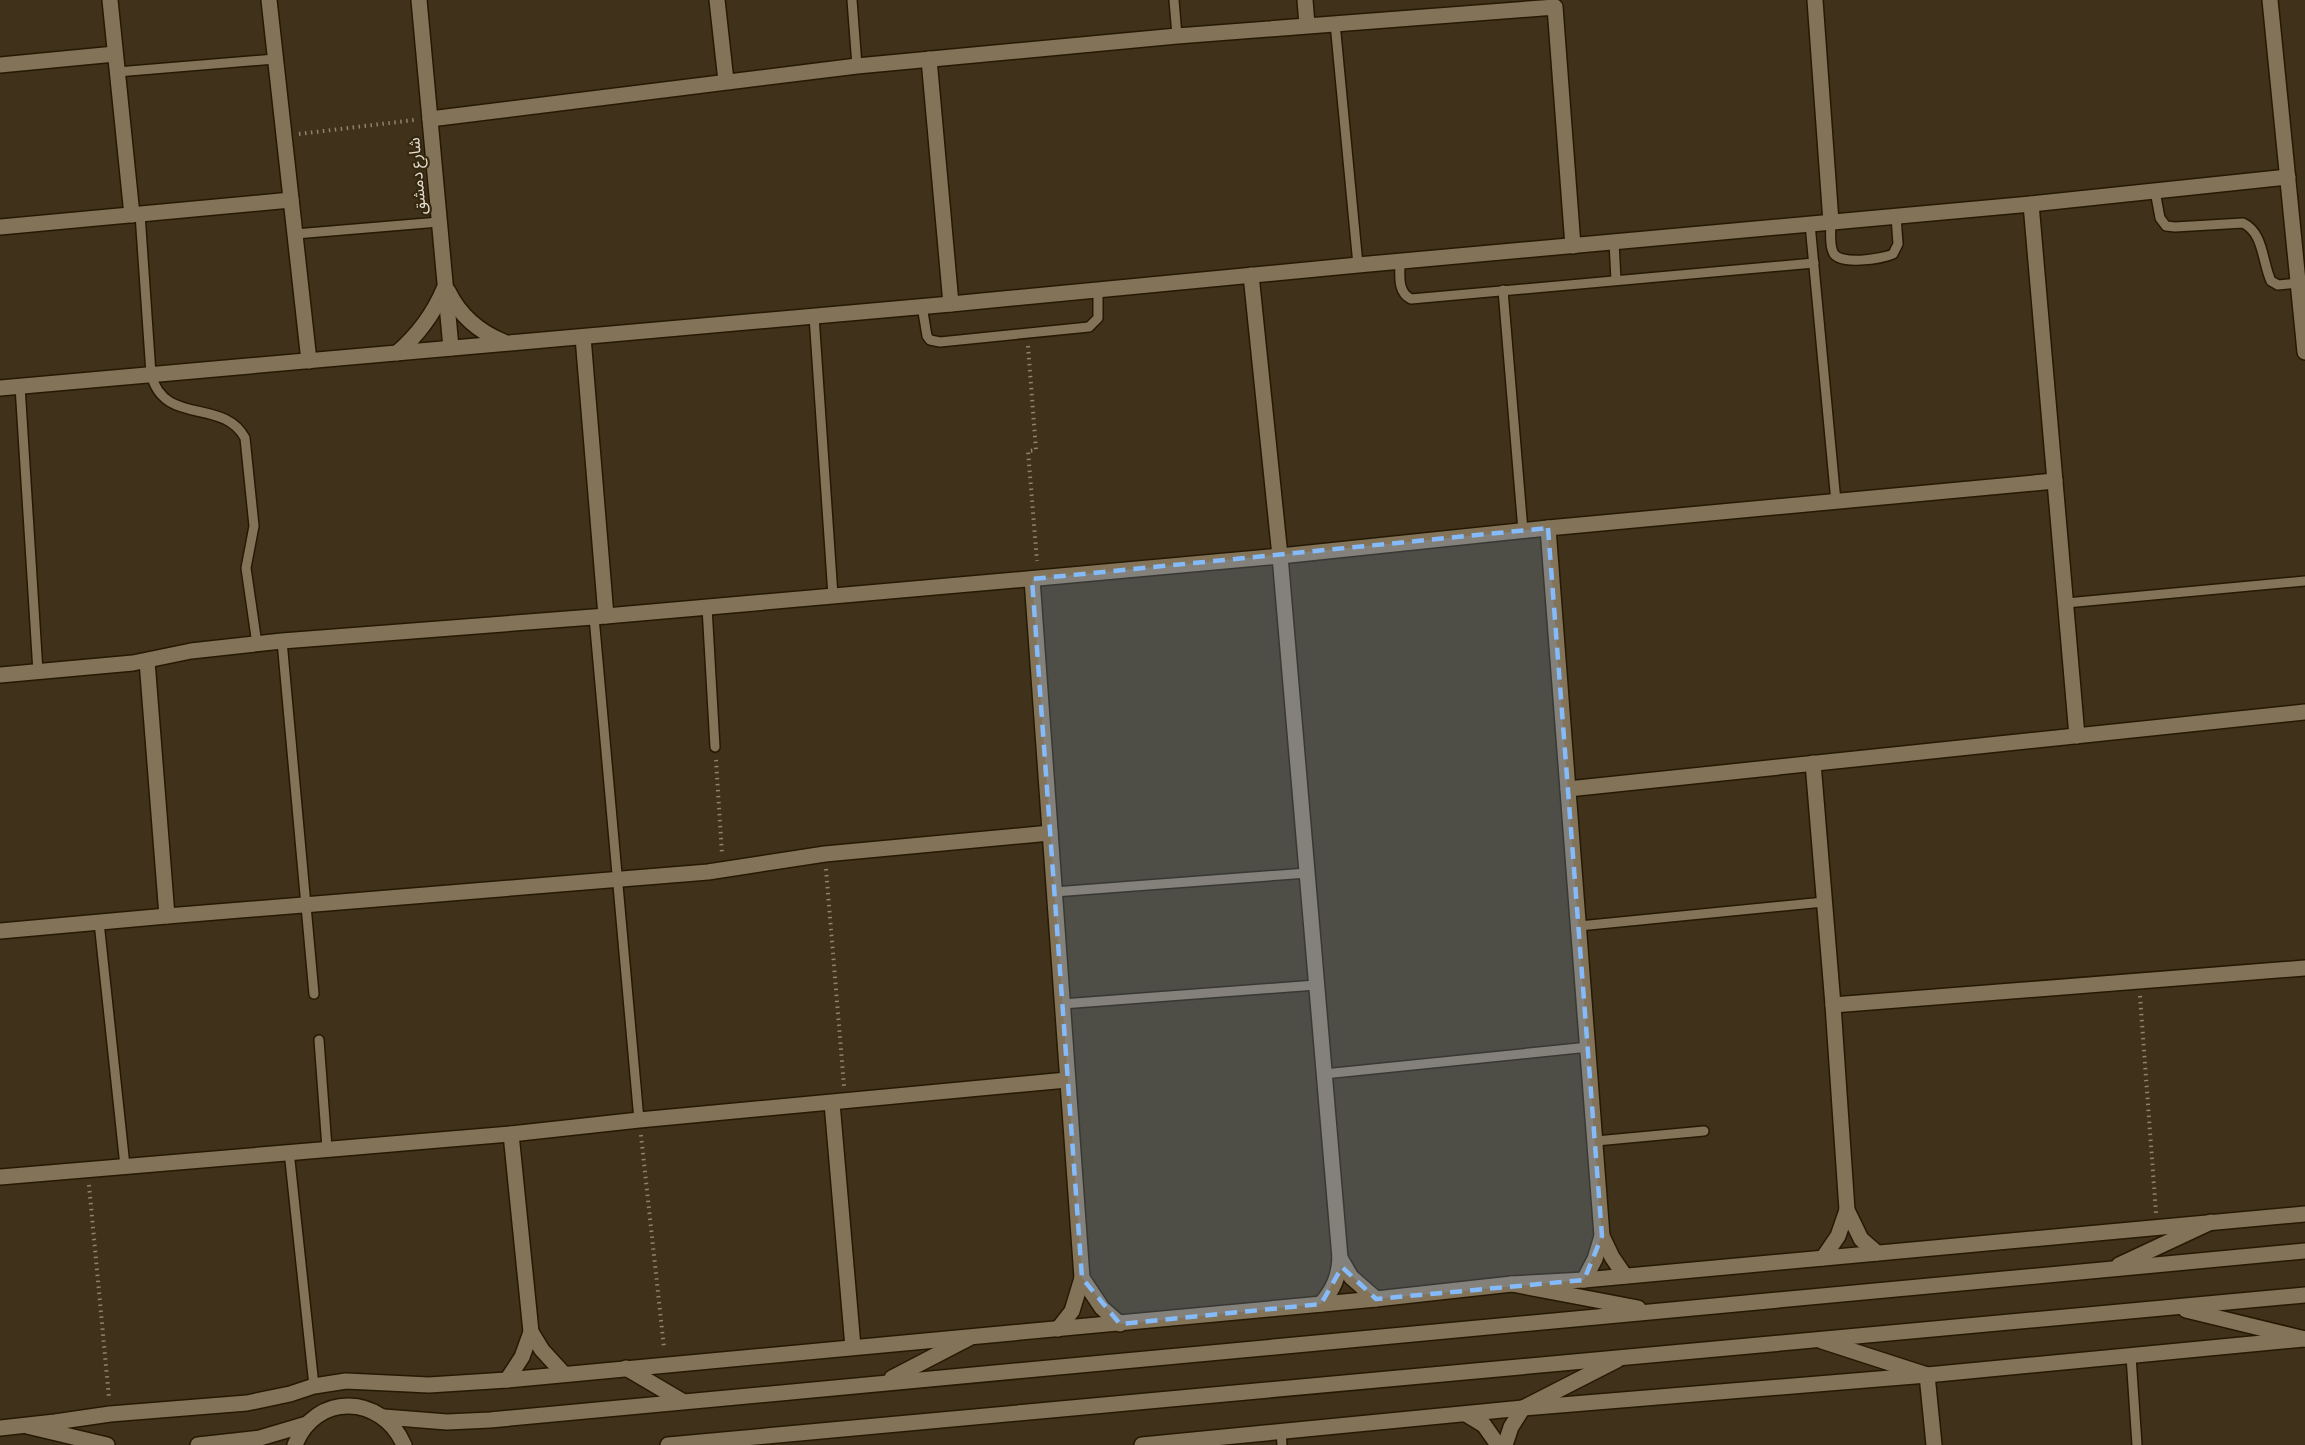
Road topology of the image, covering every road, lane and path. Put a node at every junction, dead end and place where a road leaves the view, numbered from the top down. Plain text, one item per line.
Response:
1 (110, 0) edge
2 (269, 0) edge
3 (419, 0) edge
4 (717, 0) edge
5 (852, 0) edge
6 (1174, 0) edge
7 (1305, 0) edge
8 (1815, 0) edge
9 (2270, 0) edge
10 (1555, 4) edge
11 (1335, 23) junction
12 (1307, 25) junction
13 (1177, 36) junction
14 (115, 54) junction
15 (275, 59) junction
16 (929, 59) junction
17 (0, 66) edge
18 (857, 66) junction
19 (117, 72) junction
20 (726, 81) junction
21 (430, 119) junction
22 (284, 136) junction
23 (2288, 177) junction
24 (2155, 191) junction
25 (291, 200) junction
26 (2031, 204) junction
27 (136, 214) junction
28 (1896, 216) junction
29 (440, 222) junction
30 (1831, 222) junction
31 (1810, 224) junction
32 (0, 227) edge
33 (295, 234) junction
34 (1614, 242) junction
35 (1573, 246) junction
36 (1400, 261) junction
37 (1814, 263) junction
38 (1358, 265) junction
39 (1251, 275) junction
40 (1616, 280) junction
41 (2298, 283) junction
42 (445, 286) junction
43 (1098, 289) junction
44 (1503, 290) junction
45 (951, 304) junction
46 (922, 306) junction
47 (814, 316) junction
48 (1027, 333) junction
49 (583, 337) junction
50 (507, 343) junction
51 (451, 348) junction
52 (2305, 352) edge
53 (397, 353) junction
54 (309, 361) junction
55 (152, 374) junction
56 (20, 386) junction
57 (0, 388) edge
58 (2055, 482) junction
59 (1836, 501) junction
60 (1548, 528) junction
61 (1523, 531) junction
62 (1280, 556) junction
63 (1035, 578) junction
64 (2305, 581) edge
65 (832, 596) junction
66 (2066, 603) junction
67 (707, 607) junction
68 (600, 617) junction
69 (282, 641) junction
70 (257, 644) junction
71 (147, 661) junction
72 (38, 672) junction
73 (0, 675) edge
74 (2305, 712) edge
75 (2078, 736) junction
76 (715, 747) joint
77 (1813, 763) junction
78 (1569, 789) junction
79 (1050, 833) junction
80 (825, 854) junction
81 (723, 870) junction
82 (1307, 873) junction
83 (618, 879) junction
84 (1054, 892) junction
85 (1824, 902) junction
86 (305, 906) junction
87 (167, 916) junction
88 (99, 922) junction
89 (1579, 926) junction
90 (0, 931) edge
91 (2305, 968) edge
92 (2139, 981) junction
93 (1316, 985) junction
94 (314, 994) dead end
95 (1062, 1004) junction
96 (1833, 1005) junction
97 (319, 1040) dead end
98 (1589, 1047) junction
99 (1324, 1074) junction
100 (1067, 1080) junction
101 (839, 1102) junction
102 (639, 1120) junction
103 (1704, 1131) dead end
104 (511, 1134) junction
105 (1596, 1141) junction
106 (327, 1148) junction
107 (289, 1151) junction
108 (125, 1166) junction
109 (87, 1170) junction
110 (0, 1177) edge
111 (1847, 1210) junction
112 (2305, 1214) edge
113 (2211, 1222) junction
114 (2157, 1228) junction
115 (1602, 1236) junction
116 (2305, 1251) edge
117 (1877, 1253) junction
118 (1340, 1258) junction
119 (1823, 1258) junction
120 (2107, 1271) junction
121 (1625, 1276) junction
122 (1082, 1278) junction
123 (1584, 1280) junction
124 (1512, 1284) junction
125 (2305, 1295) edge
126 (1376, 1299) junction
127 (1321, 1304) junction
128 (2174, 1307) junction
129 (1656, 1312) junction
130 (1120, 1324) junction
131 (1058, 1329) junction
132 (531, 1332) junction
133 (969, 1338) junction
134 (1817, 1339) junction
135 (2305, 1339) edge
136 (853, 1347) junction
137 (1625, 1356) junction
138 (2131, 1356) junction
139 (666, 1364) junction
140 (626, 1368) junction
141 (564, 1374) junction
142 (1927, 1375) junction
143 (507, 1380) junction
144 (883, 1382) junction
145 (314, 1386) junction
146 (682, 1401) junction
147 (1523, 1408) junction
148 (110, 1414) junction
149 (1466, 1414) junction
150 (384, 1417) junction
151 (307, 1424) junction
152 (27, 1426) junction
153 (0, 1428) edge
154 (1282, 1438) edge
155 (107, 1445) edge
156 (198, 1445) edge
157 (296, 1445) edge
158 (404, 1445) edge
159 (668, 1445) edge
160 (676, 1445) edge
161 (1142, 1445) edge
162 (1498, 1445) edge
163 (1505, 1445) edge
164 (1934, 1445) edge
165 (2137, 1445) edge

1 - 14 street
2 - 15 street
3 - 21 street, شارع دمشق
4 - 20 street
5 - 18 lane
6 - 13 lane
7 - 12 street
8 - 30 street
9 - 23 street
10 - 11 street
10 - 35 street
11 - 12 street
11 - 38 lane
12 - 13 street
13 - 16 street
14 - 17 street
14 - 19 street
15 - 19 lane
15 - 22 street
16 - 18 street
16 - 45 street
18 - 20 street
19 - 27 street
20 - 21 street
21 - 22 path
21 - 29 street, شارع دمشق
22 - 25 street
23 - 24 street
23 - 41 street
24 - 26 street
24 - 41 lane
25 - 27 street
25 - 33 street
26 - 28 street
26 - 58 street
27 - 32 street
27 - 55 lane
28 - 30 street
28 - 30 lane
29 - 33 lane
29 - 42 street, شارع دمشق
30 - 31 street
31 - 34 street
31 - 37 lane
33 - 54 street
34 - 35 street
34 - 40 lane
35 - 36 street
36 - 38 street
36 - 44 lane
37 - 40 lane
37 - 59 lane
38 - 39 street
39 - 43 street
39 - 62 street
40 - 44 lane
41 - 52 street
42 - 50 street
42 - 51 street, شارع دمشق
42 - 53 street
43 - 45 street
43 - 48 lane
44 - 61 lane
45 - 46 street
46 - 47 street
46 - 48 lane
47 - 49 street
47 - 65 lane
48 - 63 path
49 - 50 street
49 - 68 street
50 - 51 street
51 - 53 street
53 - 54 street
54 - 55 street
55 - 56 street
55 - 70 lane
56 - 57 street
56 - 72 lane
58 - 59 street
58 - 66 street
59 - 60 street
60 - 61 street
60 - 78 street
61 - 62 street
62 - 63 street
62 - 82 street
63 - 65 street
63 - 79 street
64 - 66 lane
65 - 67 street
66 - 75 street
67 - 68 street
67 - 76 lane
68 - 69 street
68 - 83 lane
69 - 70 street
69 - 86 lane
70 - 71 street
71 - 72 street
71 - 87 street
72 - 73 street
74 - 75 street
75 - 77 street
76 - 81 path
77 - 78 street
77 - 85 street
78 - 89 street
79 - 80 street
79 - 84 street
80 - 81 street
80 - 101 path
81 - 83 street
82 - 84 lane
82 - 93 street
83 - 86 street
83 - 102 lane
84 - 95 street
85 - 89 lane
85 - 96 street
86 - 87 street
86 - 94 lane
87 - 88 street
88 - 90 street
88 - 108 lane
89 - 98 street
91 - 92 street
92 - 96 street
92 - 114 path
93 - 95 lane
93 - 99 street
95 - 100 street
96 - 111 street
97 - 106 lane
98 - 99 lane
98 - 105 street
99 - 118 street
100 - 101 street
100 - 122 street
101 - 102 street
101 - 136 street
102 - 104 street
102 - 139 path
103 - 105 lane
104 - 106 street
104 - 132 street
105 - 115 street
106 - 107 street
107 - 108 street
107 - 145 lane
108 - 109 street
109 - 110 street
109 - 148 path
111 - 117 street
111 - 119 street
112 - 113 street
113 - 114 street
113 - 120 street
114 - 117 street
115 - 121 street
115 - 123 street
116 - 120 street
117 - 119 street
118 - 126 street
118 - 127 street
119 - 121 street
120 - 129 street
121 - 123 street
122 - 130 street
122 - 131 street
123 - 124 street
124 - 126 street
124 - 129 street
125 - 128 street
126 - 127 street
127 - 130 street
128 - 134 street
128 - 135 street
129 - 144 street
130 - 131 street
131 - 133 street
132 - 141 street
132 - 143 street
133 - 136 street
133 - 144 street
134 - 137 street
134 - 142 street
135 - 138 street
136 - 139 street
137 - 147 street
137 - 160 street
138 - 142 street
138 - 165 lane
139 - 140 street
140 - 141 street
140 - 146 street
141 - 143 street
142 - 147 street
142 - 164 street
143 - 145 street
144 - 146 street
145 - 148 street
146 - 150 street
147 - 149 street
147 - 163 street
148 - 152 street
149 - 154 street
149 - 162 street
150 - 151 street
150 - 158 street
151 - 156 street
151 - 157 street
152 - 153 street
152 - 155 street
154 - 161 street
159 - 160 street

